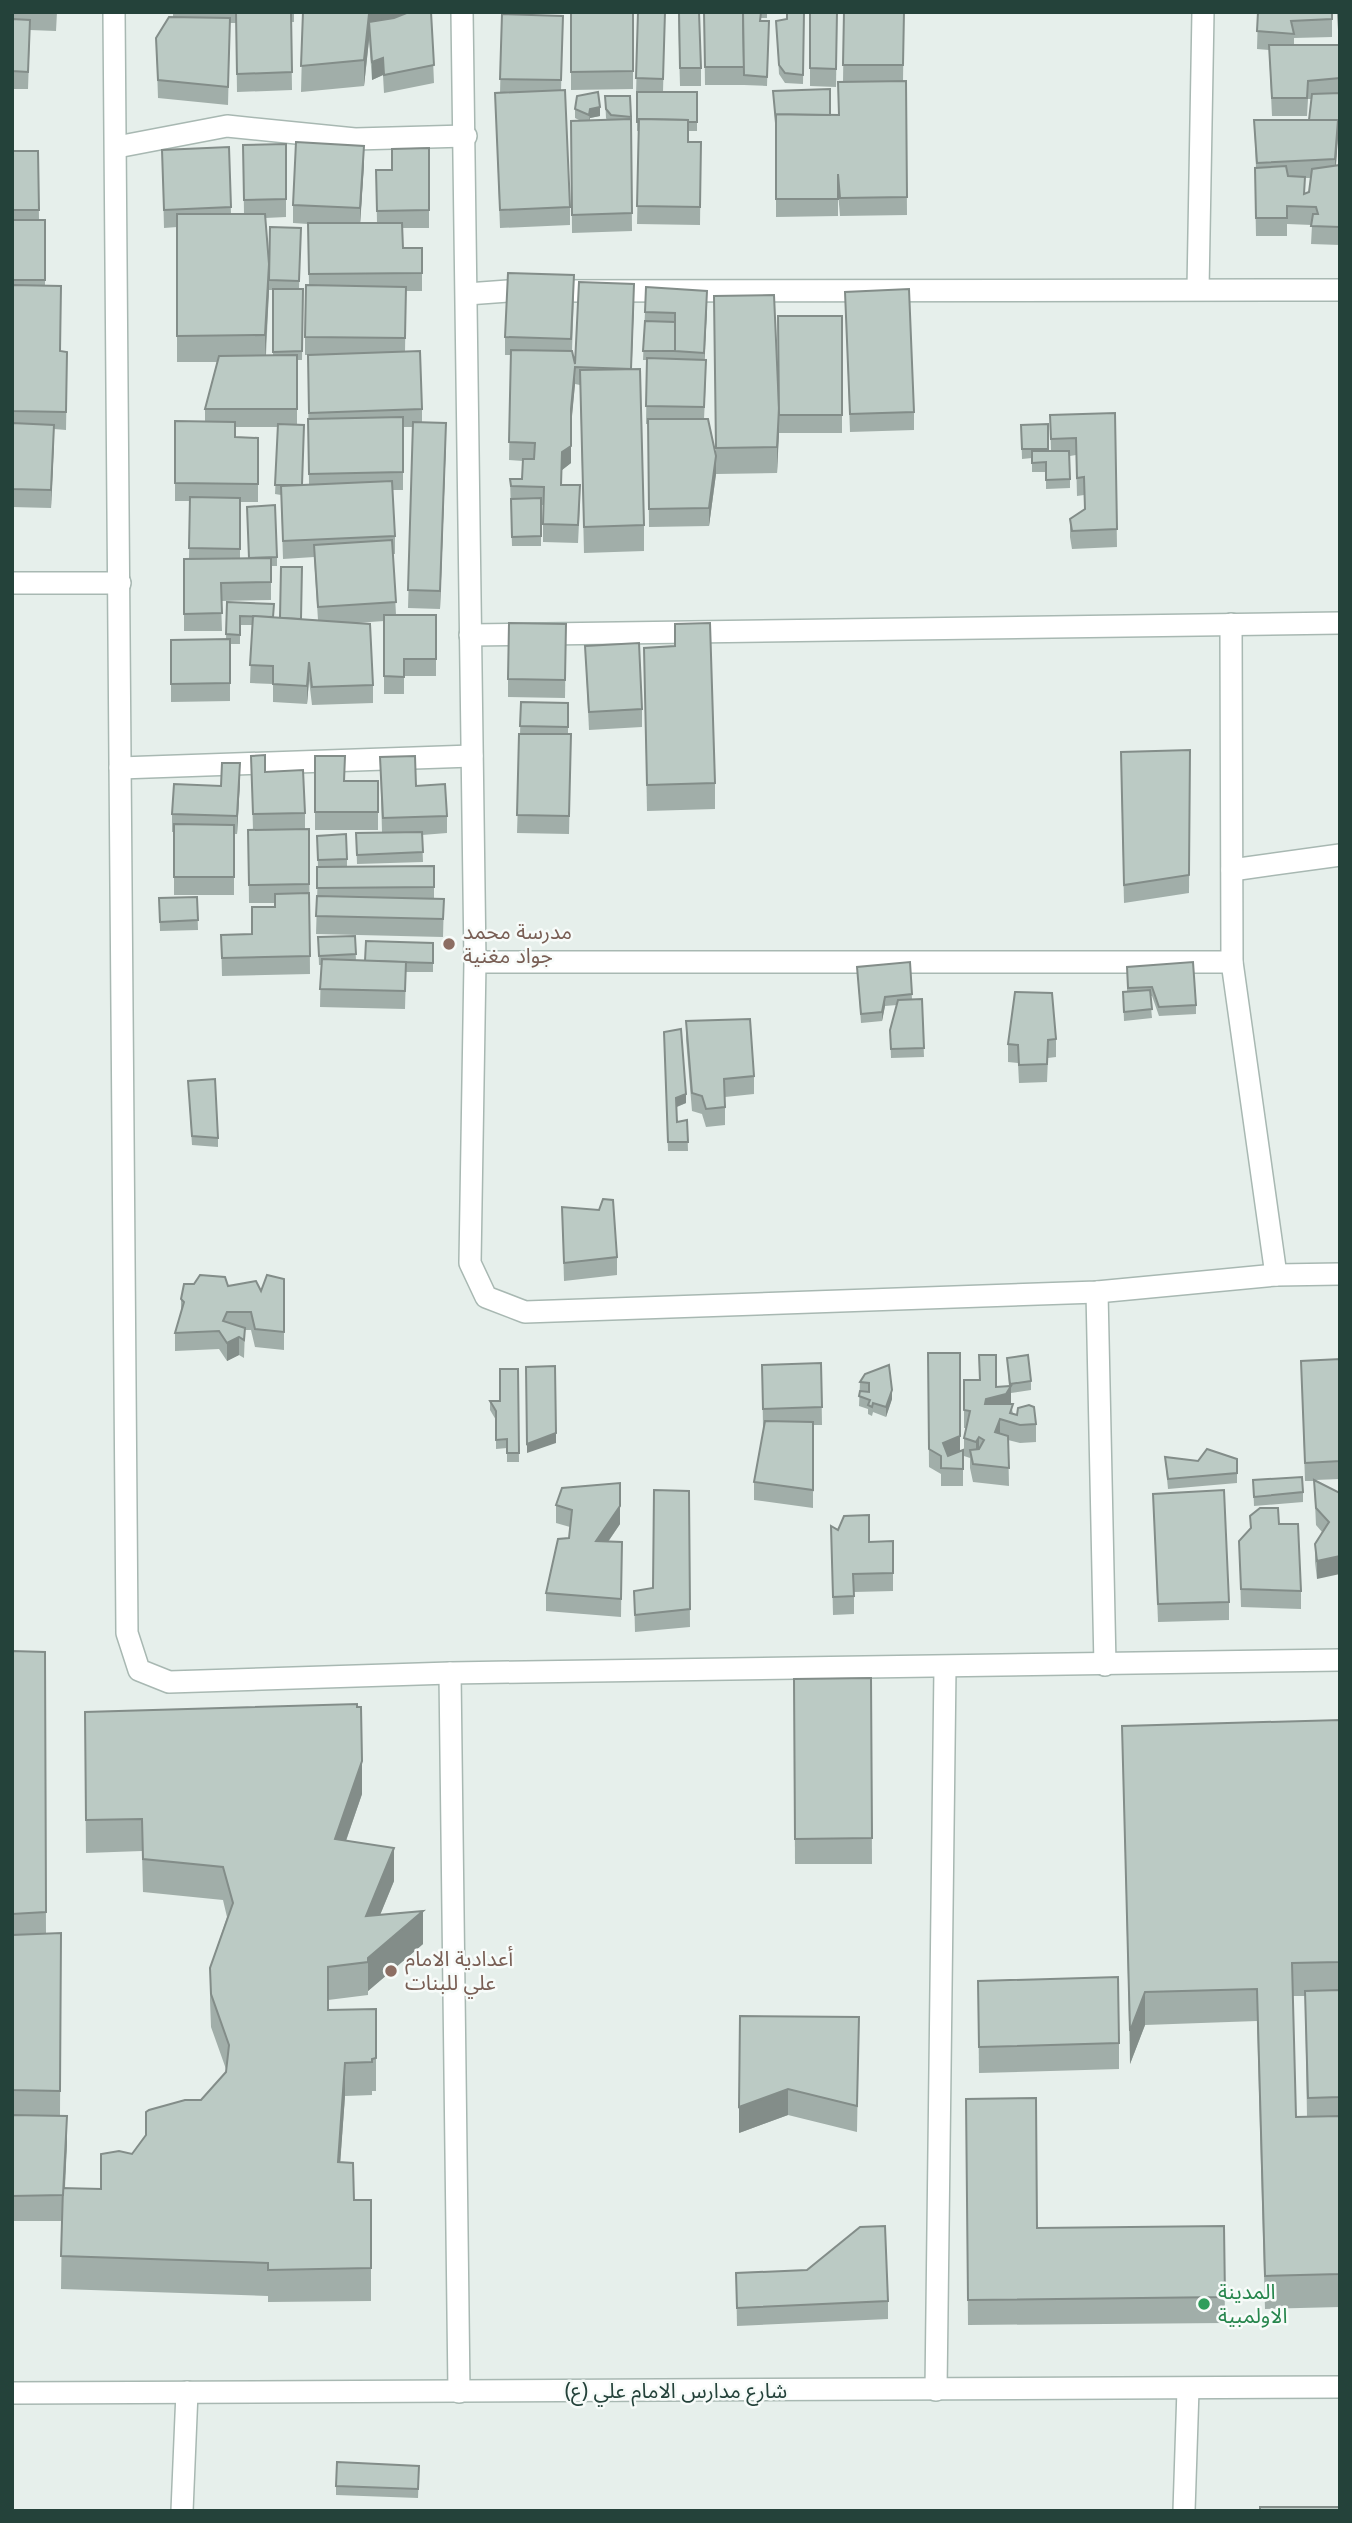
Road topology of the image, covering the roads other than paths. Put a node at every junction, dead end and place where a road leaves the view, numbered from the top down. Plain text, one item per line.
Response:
1 (114, 12) edge
2 (462, 12) edge
3 (1203, 12) edge
4 (466, 136) junction
5 (117, 147) junction
6 (1198, 289) junction
7 (1340, 290) edge
8 (467, 294) junction
9 (12, 583) edge
10 (120, 583) junction
11 (1340, 623) edge
12 (1231, 624) junction
13 (470, 635) junction
14 (472, 757) junction
15 (120, 768) junction
16 (1340, 855) edge
17 (1232, 870) junction
18 (475, 962) junction
19 (1232, 962) junction
20 (1340, 1274) edge
21 (1276, 1275) junction
22 (1097, 1292) junction
23 (1340, 1660) edge
24 (1105, 1665) junction
25 (945, 1668) junction
26 (450, 1673) junction
27 (1340, 2387) edge
28 (1188, 2389) junction
29 (936, 2390) junction
30 (187, 2392) junction
31 (459, 2392) junction
32 (12, 2393) edge
33 (182, 2511) edge
34 (1184, 2511) edge

1 - 5 street
2 - 4 street
3 - 6 street
4 - 5 street
4 - 8 street
5 - 10 street
6 - 7 street
6 - 8 street
8 - 13 street
9 - 10 street
10 - 15 street
11 - 12 street
12 - 13 street
12 - 17 street
13 - 14 street
14 - 15 street
14 - 18 street
15 - 26 street
16 - 17 street
17 - 19 street
18 - 19 street
18 - 22 street
19 - 21 street
20 - 21 street
21 - 22 street
22 - 24 street
23 - 24 street
24 - 25 street
25 - 26 street
25 - 29 street
26 - 31 street
27 - 28 street, شارع مدارس الامام علي (ع)
28 - 29 street, شارع مدارس الامام علي (ع)
28 - 34 street
29 - 31 street, شارع مدارس الامام علي (ع)
30 - 31 street, شارع مدارس الامام علي (ع)
30 - 32 street, شارع مدارس الامام علي (ع)
30 - 33 street

